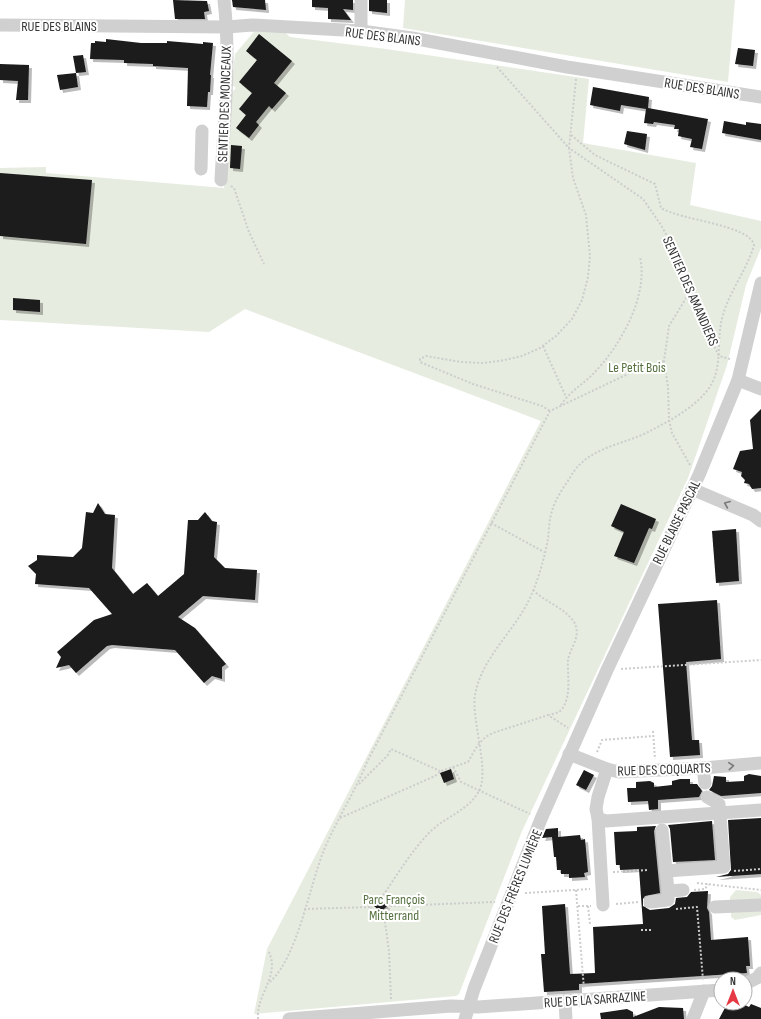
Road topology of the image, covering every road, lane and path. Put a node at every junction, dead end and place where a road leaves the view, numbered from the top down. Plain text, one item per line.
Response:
1 (224, 0) edge
2 (361, 0) edge
3 (0, 25) edge
4 (227, 27) junction
5 (361, 31) junction
6 (483, 51) junction
7 (572, 67) junction
8 (761, 97) edge
9 (202, 131) dead end
10 (570, 135) junction
11 (569, 148) junction
12 (208, 169) junction
13 (640, 258) dead end
14 (264, 264) dead end
15 (761, 282) edge
16 (691, 290) junction
17 (543, 346) junction
18 (745, 350) junction
19 (719, 356) junction
20 (664, 361) junction
21 (738, 380) junction
22 (761, 389) edge
23 (566, 397) junction
24 (561, 405) junction
25 (550, 411) junction
26 (668, 420) junction
27 (699, 475) junction
28 (692, 489) junction
29 (761, 521) edge
30 (491, 523) junction
31 (544, 552) junction
32 (533, 590) junction
33 (761, 660) edge
34 (607, 670) junction
35 (548, 716) junction
36 (653, 731) dead end
37 (578, 733) junction
38 (654, 736) junction
39 (479, 743) junction
40 (569, 754) junction
41 (592, 763) junction
42 (761, 763) edge
43 (453, 767) junction
44 (703, 768) junction
45 (607, 769) junction
46 (656, 770) junction
47 (440, 771) junction
48 (705, 783) dead end
49 (358, 784) junction
50 (479, 790) junction
51 (707, 797) dead end
52 (761, 810) edge
53 (530, 814) dead end
54 (340, 818) junction
55 (598, 818) junction
56 (662, 830) dead end
57 (724, 867) junction
58 (761, 869) edge
59 (648, 870) dead end
60 (620, 871) dead end
61 (666, 871) junction
62 (697, 883) dead end
63 (708, 884) junction
64 (705, 889) dead end
65 (683, 890) dead end
66 (761, 890) edge
67 (511, 894) junction
68 (668, 896) junction
69 (382, 897) junction
70 (496, 902) dead end
71 (645, 902) joint
72 (619, 904) dead end
73 (603, 905) dead end
74 (761, 905) edge
75 (390, 906) junction
76 (588, 906) dead end
77 (371, 907) junction
78 (715, 907) dead end
79 (304, 909) junction
80 (384, 915) junction
81 (590, 924) dead end
82 (641, 930) dead end
83 (652, 930) dead end
84 (269, 952) dead end
85 (761, 973) edge
86 (702, 977) dead end
87 (753, 980) edge
88 (270, 982) junction
89 (713, 990) edge
90 (704, 991) junction
91 (585, 1000) junction
92 (565, 1001) junction
93 (392, 1011) junction
94 (466, 1013) edge
95 (310, 1018) edge
96 (258, 1019) edge
97 (290, 1019) edge
98 (566, 1019) edge
99 (693, 1019) edge

1 - 4 street, SENTIER DES MONCEAUX
2 - 5 street
3 - 4 street, RUE DES BLAINS
4 - 5 street, RUE DES BLAINS
4 - 12 street, SENTIER DES MONCEAUX
5 - 6 street, RUE DES BLAINS
6 - 7 street, RUE DES BLAINS
6 - 11 path, SENTIER DES AMANDIERS
7 - 8 street, RUE DES BLAINS
7 - 10 path
9 - 12 street
10 - 11 path
10 - 19 path
11 - 16 path, SENTIER DES AMANDIERS
11 - 17 path
12 - 14 path
13 - 23 path
15 - 18 street, RUE BLAISE PASCAL
16 - 19 path, SENTIER DES AMANDIERS
16 - 20 path
17 - 23 path
17 - 25 path
18 - 19 path, SENTIER DES AMANDIERS
18 - 21 street, RUE BLAISE PASCAL
19 - 26 path
20 - 24 path
20 - 26 path
21 - 22 street
21 - 27 street, RUE BLAISE PASCAL
23 - 24 path
24 - 25 path
25 - 30 path
26 - 27 path
26 - 31 path
27 - 28 street, RUE BLAISE PASCAL
29 -> 28 street
28 - 34 street, RUE BLAISE PASCAL
30 - 31 path
30 - 49 path
31 - 32 path
32 - 35 path
32 - 39 path
33 - 34 path
34 - 37 street, RUE BLAISE PASCAL
35 - 37 path
35 - 39 path
36 - 38 path
37 - 40 street, RUE BLAISE PASCAL
38 - 41 path
38 - 46 path
39 - 43 path
39 - 50 path
40 - 41 street, RUE DES COQUARTS
40 - 67 street, RUE DES FRÈRES LUMIÈRE
41 - 45 street, RUE DES COQUARTS
44 -> 42 street, RUE DES COQUARTS
43 - 47 path
43 - 50 path
44 - 46 street, RUE DES COQUARTS
44 - 48 street
45 - 46 street, RUE DES COQUARTS
45 - 55 street
47 - 49 path
47 - 54 path
49 - 54 path
50 - 53 path
50 - 69 path
51 - 57 street
52 - 55 street
54 - 79 path
55 - 73 street
56 - 61 street
57 - 58 path
57 - 61 street
59 - 60 path
61 - 68 street
62 - 63 path
63 - 64 path
63 - 66 path
65 - 68 street
67 - 91 path
67 - 94 street, RUE DES FRÈRES LUMIÈRE
68 - 71 street
68 - 86 path
69 - 75 path
69 - 77 path
70 - 75 path
71 - 72 path
74 - 78 street
75 - 80 path
76 - 81 path
77 - 79 path
77 - 80 path
79 - 88 path
80 - 93 path
82 - 83 path
84 - 88 path
85 - 87 street
88 - 96 path
89 - 90 street, RUE DE LA SARRAZINE
90 - 91 street, RUE DE LA SARRAZINE
90 - 99 street
91 - 92 street, RUE DE LA SARRAZINE
92 - 94 street, RUE DE LA SARRAZINE
92 - 98 street
93 - 94 street, RUE DE LA SARRAZINE
93 - 95 street, RUE DE LA SARRAZINE
95 - 97 street, RUE DE LA SARRAZINE

